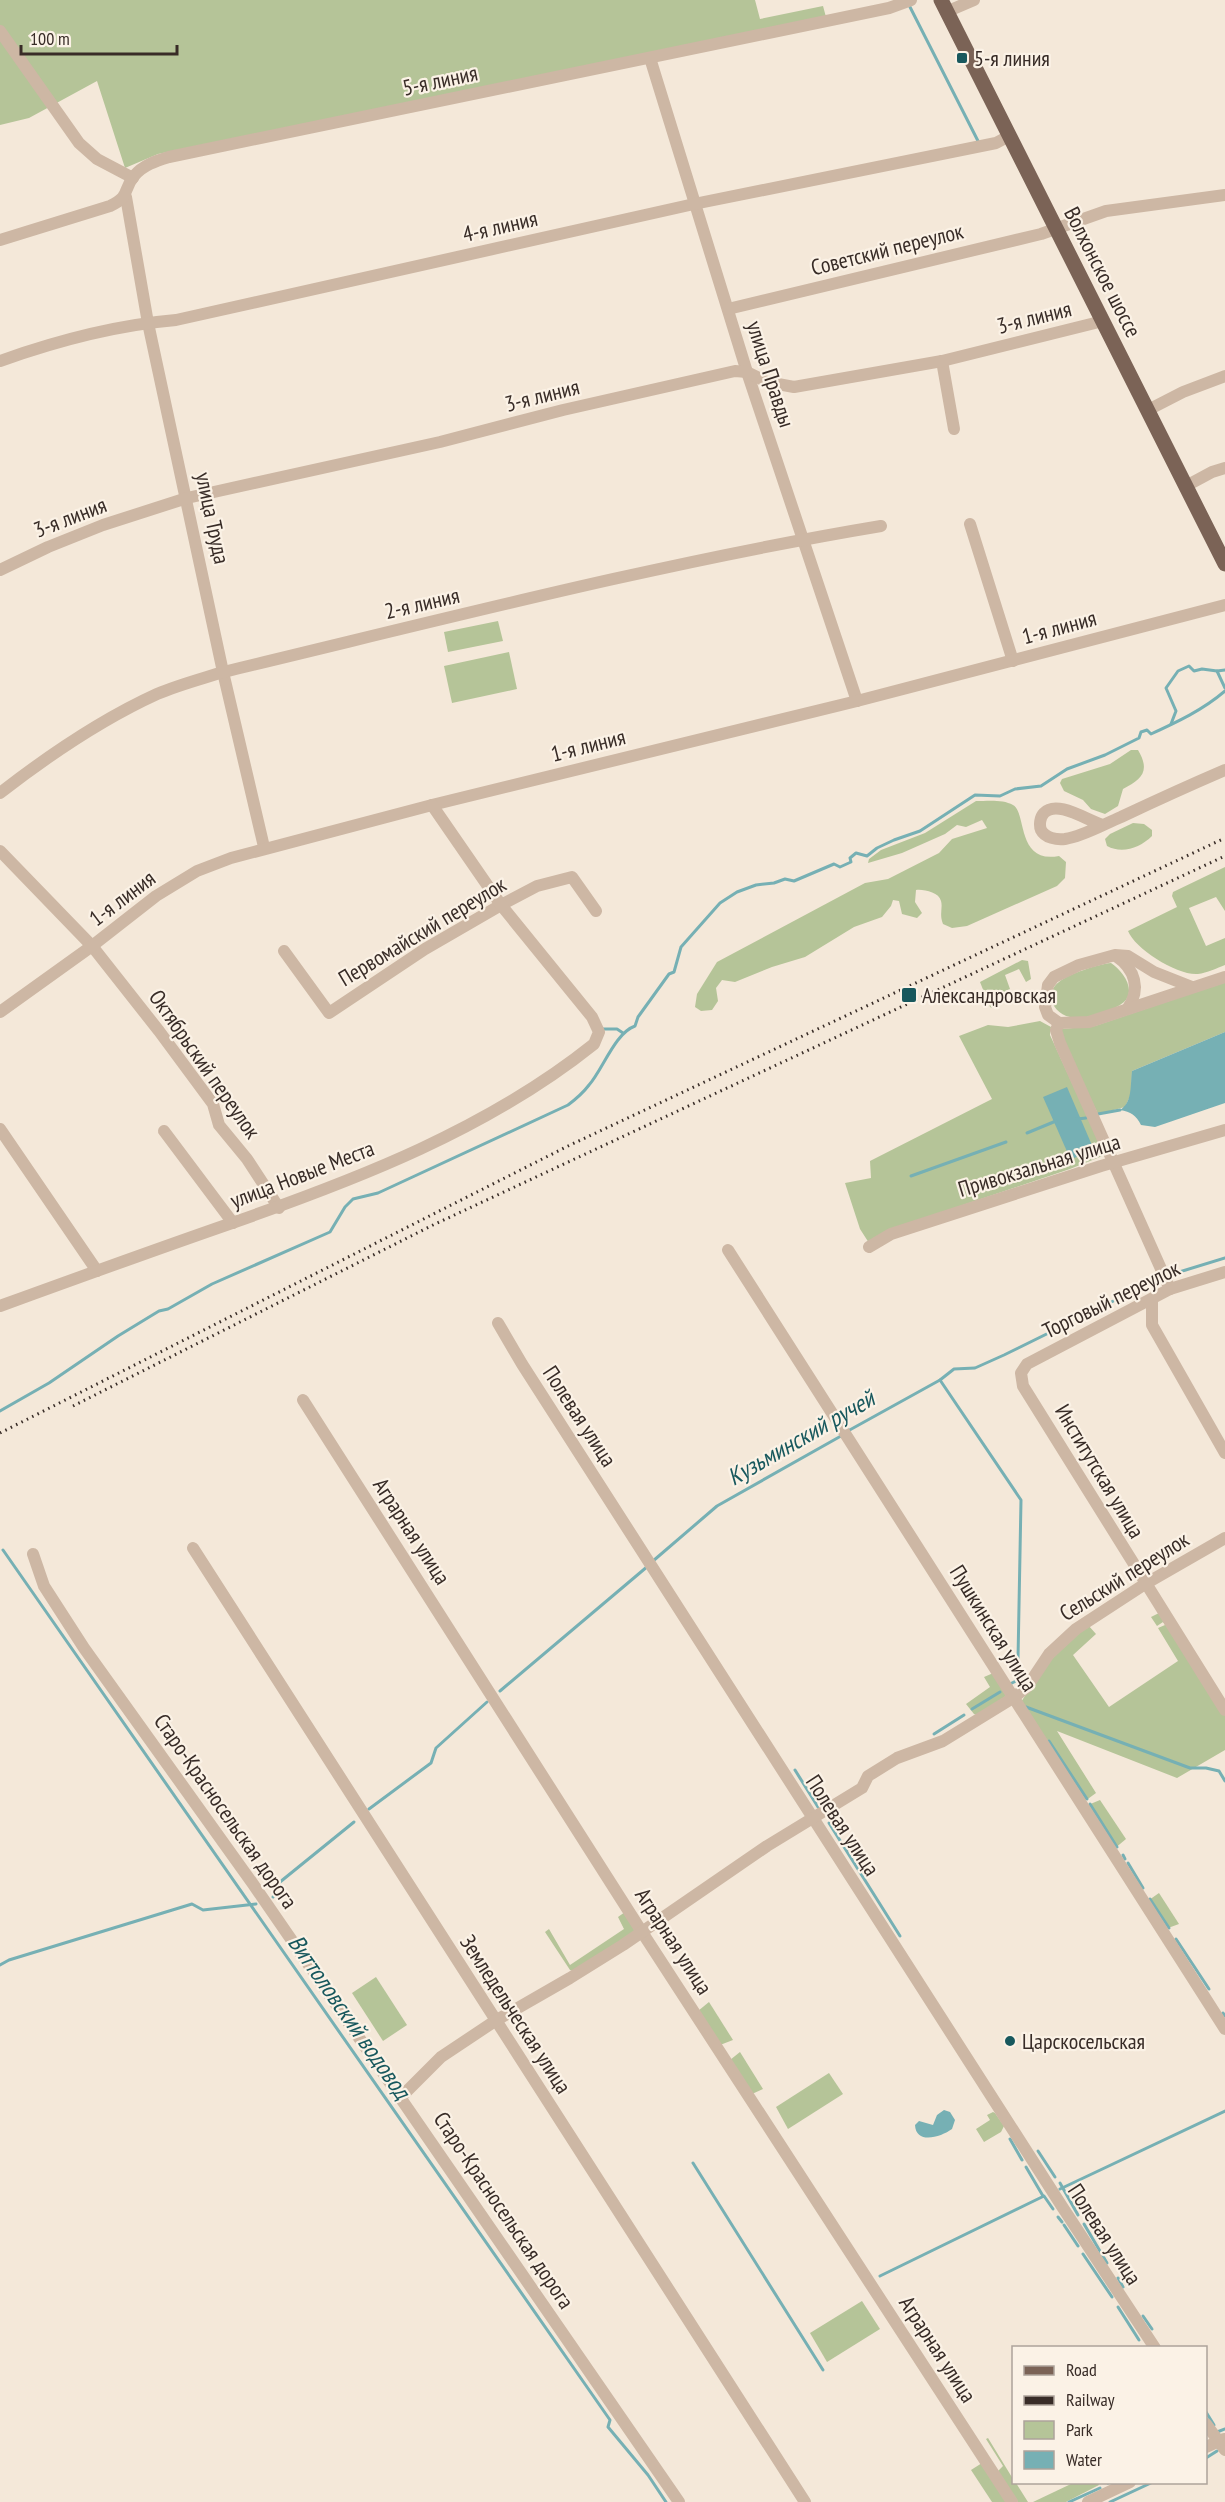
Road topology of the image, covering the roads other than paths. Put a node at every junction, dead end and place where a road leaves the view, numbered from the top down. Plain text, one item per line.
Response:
1 (911, 0) edge
2 (974, 0) edge
3 (944, 6) edge
4 (0, 31) edge
5 (650, 58) junction
6 (1010, 136) junction
7 (133, 178) junction
8 (1225, 195) edge
9 (126, 197) junction
10 (694, 204) junction
11 (1056, 229) junction
12 (0, 240) edge
13 (728, 309) junction
14 (1103, 321) junction
15 (148, 323) junction
16 (0, 361) edge
17 (942, 361) junction
18 (747, 372) junction
19 (1225, 376) edge
20 (1148, 410) junction
21 (954, 429) dead end
22 (1225, 468) edge
23 (1186, 486) junction
24 (187, 498) junction
25 (970, 525) dead end
26 (881, 526) dead end
27 (805, 538) junction
28 (1225, 564) edge
29 (0, 570) edge
30 (1225, 605) edge
31 (1013, 661) junction
32 (223, 672) junction
33 (857, 701) junction
34 (1225, 770) edge
35 (0, 793) edge
36 (432, 805) junction
37 (1103, 825) dead end
38 (264, 848) junction
39 (0, 851) edge
40 (501, 905) junction
41 (596, 911) dead end
42 (92, 946) junction
43 (284, 951) dead end
44 (1115, 955) junction
45 (1225, 977) edge
46 (1192, 987) junction
47 (1128, 1008) junction
48 (0, 1012) edge
49 (1059, 1023) junction
50 (0, 1129) edge
51 (1225, 1130) edge
52 (164, 1131) dead end
53 (1114, 1162) junction
54 (279, 1208) junction
55 (232, 1223) junction
56 (868, 1247) dead end
57 (728, 1250) dead end
58 (97, 1271) junction
59 (1225, 1272) edge
60 (1170, 1289) junction
61 (1152, 1301) junction
62 (0, 1306) edge
63 (498, 1323) dead end
64 (1021, 1373) joint
65 (303, 1400) dead end
66 (1225, 1453) edge
67 (1225, 1538) edge
68 (193, 1548) dead end
69 (33, 1554) dead end
70 (1145, 1584) junction
71 (1013, 1698) junction
72 (1225, 1710) edge
73 (814, 1818) junction
74 (642, 1932) junction
75 (495, 2021) junction
76 (1225, 2029) edge
77 (401, 2097) junction
78 (1154, 2346) edge
79 (1126, 2484) edge
80 (679, 2502) edge
81 (805, 2502) edge
82 (1012, 2502) edge
83 (1088, 2502) edge

1 - 5 street, 5-я линия
2 - 3 street
3 - 6 main road, Волхонское шоссе
4 - 7 street
5 - 7 street, 5-я линия
5 - 10 street, улица Правды
6 - 10 street, 4-я линия
6 - 11 main road, Волхонское шоссе
7 - 9 street
8 - 11 street, Советский переулок
9 - 12 street
9 - 15 street, улица Труда
10 - 13 street, улица Правды
10 - 15 street, 4-я линия
11 - 13 street, Советский переулок
11 - 14 main road, Волхонское шоссе
13 - 18 street, улица Правды
14 - 17 street, 3-я линия
14 - 20 main road, Волхонское шоссе
15 - 16 street, 4-я линия
15 - 24 street, улица Труда
17 - 18 street, 3-я линия
17 - 21 street
18 - 24 street, 3-я линия
18 - 27 street, улица Правды
19 - 20 street
20 - 23 main road, Волхонское шоссе
22 - 23 street
23 - 28 main road, Волхонское шоссе
24 - 29 street, 3-я линия
24 - 32 street, улица Труда
25 - 31 street
26 - 27 street, 2-я линия
27 - 32 street, 2-я линия
27 - 33 street, улица Правды
30 - 31 street, 1-я линия
31 - 33 street, 1-я линия
32 - 35 street, 2-я линия
32 - 38 street, улица Труда
33 - 36 street, 1-я линия
34 - 37 street
36 - 38 street, 1-я линия
36 - 40 street
38 - 42 street, 1-я линия
39 - 42 street, Октябрьский переулок
40 - 41 street, Первомайский переулок
40 - 43 street, Первомайский переулок
40 - 54 street, улица Новые Места
42 - 48 street, 1-я линия
42 - 54 street, Октябрьский переулок
44 - 46 street
44 - 47 street
44 - 49 street
45 - 46 street
46 - 47 street
47 - 49 street
49 - 53 street
50 - 58 street
51 - 53 street, Привокзальная улица
52 - 55 street
53 - 56 street, Привокзальная улица
53 - 60 street
54 - 55 street, улица Новые Места
55 - 58 street, улица Новые Места
57 - 71 street, Пушкинская улица
58 - 62 street, улица Новые Места
59 - 60 street, Торговый переулок
60 - 61 street, Торговый переулок
61 - 64 street, Торговый переулок
61 - 66 street
63 - 73 street, Полевая улица
64 - 70 street, Институтская улица
65 - 74 street, Аграрная улица
67 - 70 street, Сельский переулок
68 - 75 street, Земледельческая улица
69 - 77 street, Старо-Красносельская дорога
70 - 71 street, Сельский переулок
70 - 72 street, Институтская улица
71 - 73 street, Сельский переулок
71 - 76 street, Пушкинская улица
73 - 74 street, Сельский переулок
73 - 78 street, Полевая улица
74 - 75 street, Сельский переулок
74 - 82 street, Аграрная улица
75 - 77 street, Сельский переулок
75 - 81 street, Земледельческая улица
77 - 80 street, Старо-Красносельская дорога
79 - 83 street

